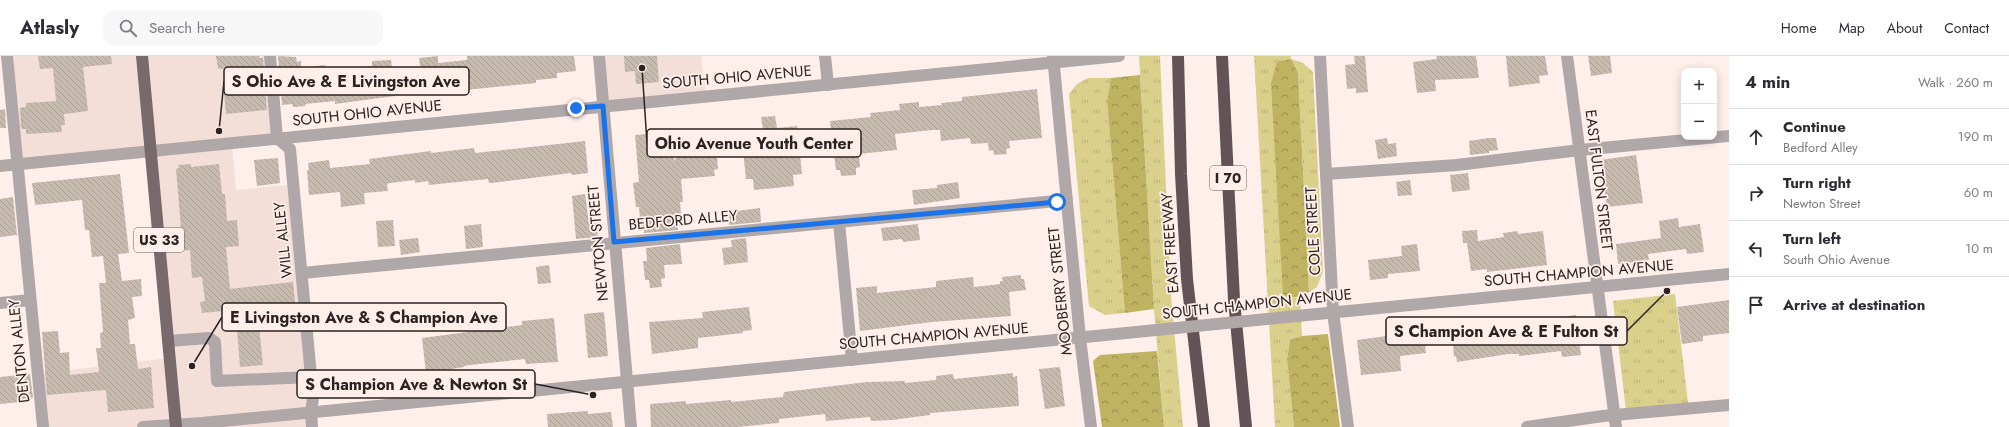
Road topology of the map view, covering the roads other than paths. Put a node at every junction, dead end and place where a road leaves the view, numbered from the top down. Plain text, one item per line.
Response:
1 (7, 56) edge
2 (142, 56) edge
3 (270, 56) edge
4 (599, 56) edge
5 (825, 56) edge
6 (1116, 56) edge
7 (1178, 56) edge
8 (1222, 56) edge
9 (1320, 56) edge
10 (1567, 56) edge
11 (1053, 59) edge
12 (828, 85) junction
13 (603, 106) junction
14 (1729, 136) edge
15 (277, 138) junction
16 (1580, 150) junction
17 (150, 151) junction
18 (18, 164) junction
19 (0, 166) edge
20 (1326, 174) junction
21 (1067, 200) junction
22 (839, 222) junction
23 (614, 242) junction
24 (302, 273) junction
25 (1729, 274) edge
26 (1597, 287) junction
27 (30, 300) junction
28 (0, 303) edge
29 (1333, 312) junction
30 (1080, 338) junction
31 (168, 341) junction
32 (852, 360) junction
33 (311, 376) junction
34 (627, 382) junction
35 (1729, 405) edge
36 (311, 412) junction
37 (1615, 421) edge
38 (176, 426) edge
39 (43, 427) edge
40 (143, 427) edge
41 (312, 427) edge
42 (631, 427) edge
43 (1091, 427) edge
44 (1204, 427) edge
45 (1246, 427) edge
46 (1348, 427) edge
47 (1527, 427) edge

1 - 18 street, DENTON ALLEY
2 - 17 main road, US 33
3 - 15 street
4 - 13 street, NEWTON STREET
5 - 12 street
6 - 11 street, SOUTH OHIO AVENUE
7 - 44 highway, EAST FREEWAY
8 - 45 highway, I 70
9 - 20 street, COLE STREET
10 - 16 street, EAST FULTON STREET
11 - 12 street, SOUTH OHIO AVENUE
11 - 21 street, MOOBERRY STREET
12 - 13 street, SOUTH OHIO AVENUE
13 - 15 street, SOUTH OHIO AVENUE
13 - 23 street, NEWTON STREET
14 - 16 street
15 - 17 street, SOUTH OHIO AVENUE
15 - 24 street, WILL ALLEY
16 - 20 street
16 - 26 street, EAST FULTON STREET
17 - 18 street, SOUTH OHIO AVENUE
17 - 31 main road, US 33
18 - 19 street, SOUTH OHIO AVENUE
18 - 27 street, DENTON ALLEY
20 - 29 street, COLE STREET
21 - 22 street, BEDFORD ALLEY
21 - 30 street, MOOBERRY STREET
22 - 23 street, BEDFORD ALLEY
22 - 32 street
23 - 24 street, BEDFORD ALLEY
23 - 34 street, NEWTON STREET
24 - 33 street, WILL ALLEY
25 - 26 street, SOUTH CHAMPION AVENUE
26 - 29 street, SOUTH CHAMPION AVENUE
26 - 37 street, EAST FULTON STREET
27 - 28 street
27 - 39 street, DENTON ALLEY
29 - 30 street, SOUTH CHAMPION AVENUE, bridge
29 - 46 street, COLE STREET
30 - 32 street, SOUTH CHAMPION AVENUE
30 - 43 street, MOOBERRY STREET
31 - 33 street
31 - 38 main road, US 33
32 - 34 street, SOUTH CHAMPION AVENUE
33 - 36 street, WILL ALLEY
34 - 36 street, SOUTH CHAMPION AVENUE
34 - 42 street, NEWTON STREET
35 - 37 street
36 - 38 street, SOUTH CHAMPION AVENUE
36 - 41 street, WILL ALLEY
37 - 47 street
38 - 40 street, SOUTH CHAMPION AVENUE

